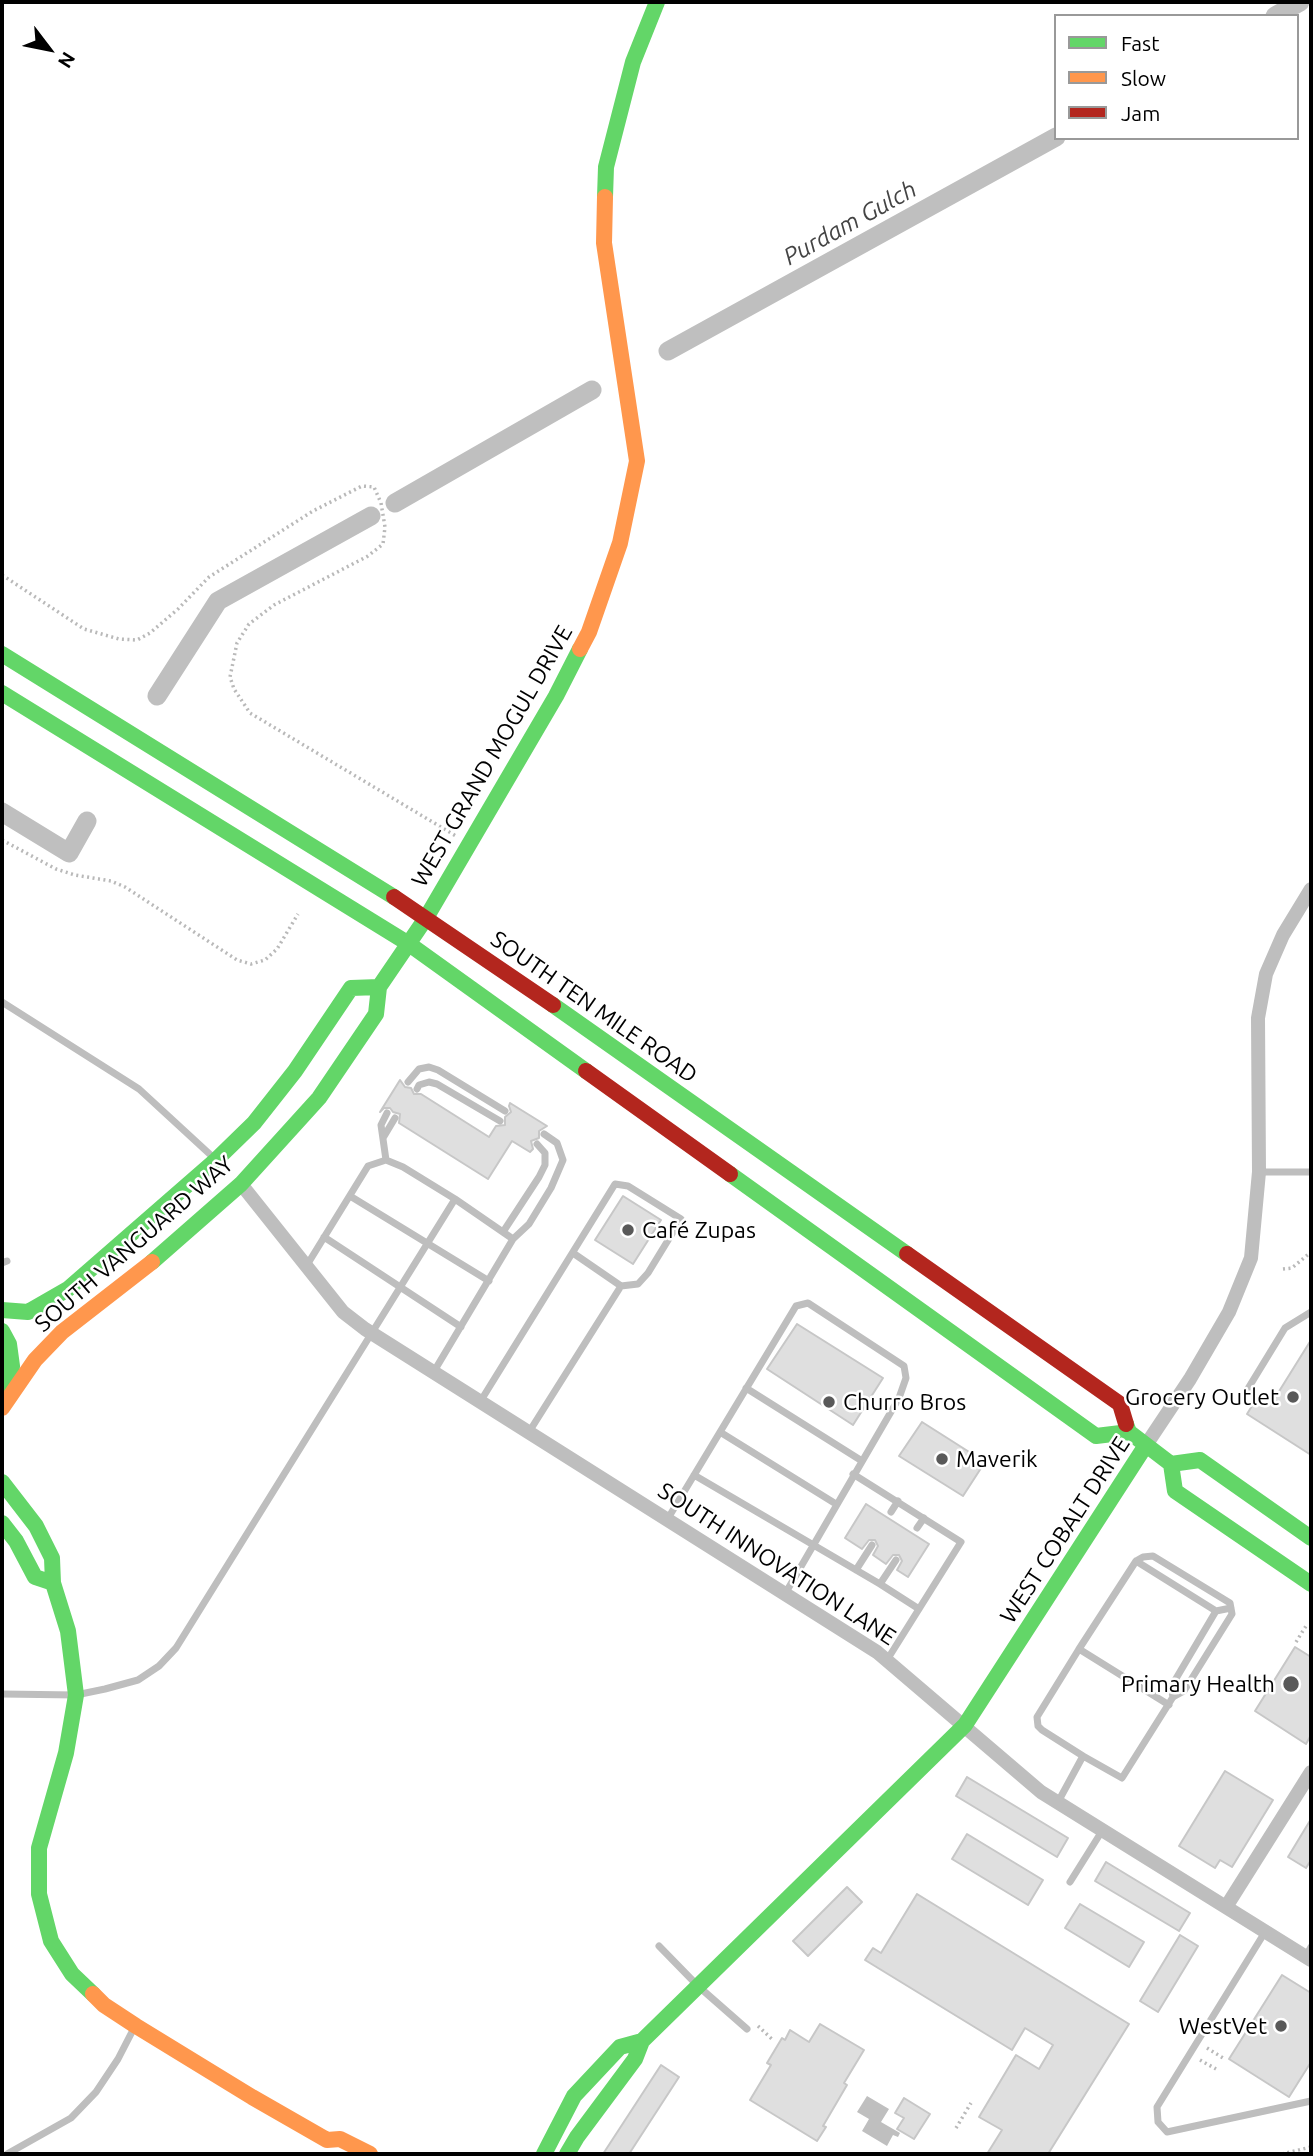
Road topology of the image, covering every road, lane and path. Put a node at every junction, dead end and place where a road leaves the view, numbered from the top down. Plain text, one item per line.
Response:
1 (657, 2) edge
2 (2, 575) edge
3 (2, 654) edge
4 (2, 692) edge
5 (2, 840) edge
6 (461, 843) dead end
7 (1311, 889) edge
8 (298, 914) dead end
9 (426, 918) junction
10 (409, 944) junction
11 (379, 987) junction
12 (2, 1002) edge
13 (408, 1082) dead end
14 (416, 1088) dead end
15 (505, 1111) dead end
16 (387, 1113) dead end
17 (395, 1118) dead end
18 (500, 1121) dead end
19 (544, 1134) dead end
20 (383, 1138) junction
21 (537, 1144) dead end
22 (216, 1160) junction
23 (386, 1160) junction
24 (1259, 1172) junction
25 (1311, 1172) edge
26 (241, 1184) junction
27 (350, 1196) junction
28 (455, 1199) junction
29 (503, 1232) junction
30 (324, 1237) junction
31 (513, 1239) junction
32 (427, 1244) junction
33 (1311, 1252) edge
34 (573, 1253) junction
35 (307, 1265) junction
36 (1283, 1269) dead end
37 (489, 1281) junction
38 (621, 1286) junction
39 (400, 1289) junction
40 (2, 1310) edge
41 (1311, 1312) edge
42 (461, 1326) junction
43 (2, 1331) edge
44 (373, 1334) junction
45 (433, 1373) junction
46 (746, 1388) junction
47 (1241, 1400) dead end
48 (480, 1402) junction
49 (6, 1403) edge
50 (720, 1432) junction
51 (1129, 1432) junction
52 (528, 1433) junction
53 (1146, 1445) junction
54 (862, 1461) junction
55 (1171, 1464) junction
56 (694, 1475) junction
57 (853, 1475) junction
58 (2, 1482) edge
59 (898, 1502) junction
60 (836, 1504) junction
61 (891, 1513) dead end
62 (924, 1518) junction
63 (667, 1520) junction
64 (2, 1524) edge
65 (917, 1528) dead end
66 (1311, 1538) edge
67 (814, 1545) junction
68 (872, 1545) dead end
69 (896, 1560) dead end
70 (1136, 1562) junction
71 (856, 1570) junction
72 (52, 1583) junction
73 (880, 1584) junction
74 (1311, 1584) edge
75 (785, 1594) junction
76 (1231, 1608) junction
77 (919, 1609) junction
78 (1216, 1611) junction
79 (1306, 1626) dead end
80 (1296, 1642) dead end
81 (1079, 1649) junction
82 (1189, 1656) junction
83 (887, 1661) junction
84 (1201, 1663) junction
85 (2, 1694) edge
86 (76, 1695) junction
87 (1173, 1697) junction
88 (1169, 1705) junction
89 (965, 1725) junction
90 (1083, 1756) junction
91 (1311, 1772) edge
92 (1058, 1802) junction
93 (1102, 1830) junction
94 (1070, 1882) dead end
95 (1226, 1907) junction
96 (1265, 1931) junction
97 (659, 1946) dead end
98 (1309, 1954) edge
99 (698, 1986) junction
100 (754, 2022) dead end
101 (136, 2026) junction
102 (747, 2029) dead end
103 (642, 2041) junction
104 (774, 2041) dead end
105 (1197, 2042) junction
106 (1190, 2054) junction
107 (1223, 2058) dead end
108 (1216, 2069) dead end
109 (1311, 2101) edge
110 (971, 2103) dead end
111 (956, 2127) dead end
112 (331, 2147) edge
113 (1311, 2147) edge
114 (7, 2154) edge
115 (370, 2154) edge
116 (544, 2154) edge
117 (568, 2154) edge
118 (1282, 2154) edge

1 - 9 street, WEST GRAND MOGUL DRIVE
2 - 6 path
3 - 9 street, SOUTH TEN MILE ROAD
4 - 10 street
5 - 8 path
7 - 24 street, WEST COBALT DRIVE
9 - 10 street, SOUTH VANGUARD WAY
9 - 51 street, SOUTH TEN MILE ROAD
10 - 11 street, SOUTH VANGUARD WAY
10 - 51 street
11 - 22 street, SOUTH VANGUARD WAY
11 - 26 street, SOUTH VANGUARD WAY
12 - 22 lane
13 - 15 lane
14 - 18 lane
16 - 20 lane
17 - 20 lane
19 - 31 lane
20 - 23 lane
21 - 29 lane
22 - 40 street, SOUTH VANGUARD WAY
23 - 27 lane
23 - 28 lane
24 - 25 lane
24 - 53 street, WEST COBALT DRIVE
26 - 35 street, SOUTH INNOVATION LANE
26 - 49 street, SOUTH VANGUARD WAY
27 - 30 lane
27 - 32 lane
28 - 29 lane
28 - 32 lane
29 - 31 lane
30 - 35 lane
30 - 39 lane
31 - 37 lane
32 - 37 lane
32 - 39 lane
33 - 36 path
34 - 38 lane
34 - 38 lane
34 - 48 lane
35 - 44 street, SOUTH INNOVATION LANE
37 - 42 lane
38 - 52 lane
39 - 42 lane
39 - 44 lane
41 - 47 lane
42 - 45 lane
43 - 49 street
44 - 45 street, SOUTH INNOVATION LANE
44 - 86 lane
45 - 48 street, SOUTH INNOVATION LANE
46 - 50 lane
46 - 54 lane
46 - 54 lane
48 - 52 street, SOUTH INNOVATION LANE
50 - 56 lane
50 - 60 lane
51 - 53 street, SOUTH TEN MILE ROAD
52 - 63 street, SOUTH INNOVATION LANE
53 - 55 street, SOUTH TEN MILE ROAD
53 - 89 street, WEST COBALT DRIVE
54 - 57 lane
55 - 66 street
55 - 74 street
56 - 63 lane
56 - 67 lane
57 - 59 lane
57 - 60 lane
58 - 72 street
59 - 61 lane
59 - 62 lane
60 - 67 lane
62 - 65 lane
62 - 77 lane
63 - 75 street, SOUTH INNOVATION LANE
64 - 72 street
67 - 71 lane
67 - 75 lane
68 - 71 lane
69 - 73 lane
70 - 76 lane
70 - 78 lane
70 - 81 lane
71 - 73 lane
72 - 86 street
73 - 77 lane
75 - 83 street, SOUTH INNOVATION LANE
76 - 78 lane
76 - 84 lane
77 - 83 lane
78 - 82 lane
79 - 80 path
81 - 88 lane
81 - 90 lane
82 - 84 lane
82 - 87 lane
83 - 89 street, SOUTH INNOVATION LANE
84 - 87 lane
85 - 86 lane
86 - 101 street
87 - 88 lane
88 - 90 lane
89 - 92 street, SOUTH INNOVATION LANE
89 - 99 street, WEST COBALT DRIVE
90 - 92 lane
91 - 95 street
92 - 93 street, SOUTH INNOVATION LANE
93 - 94 lane
93 - 95 street, SOUTH INNOVATION LANE
95 - 96 street, SOUTH INNOVATION LANE
96 - 98 street, SOUTH INNOVATION LANE
96 - 105 lane
97 - 99 lane
99 - 102 lane
99 - 103 street, WEST COBALT DRIVE
100 - 104 path
101 - 112 street
101 - 114 lane
103 - 116 street, WEST COBALT DRIVE
103 - 117 street, WEST COBALT DRIVE
105 - 106 lane
105 - 107 path
106 - 108 path
106 - 109 lane
110 - 111 path
112 - 115 street
113 - 118 path

